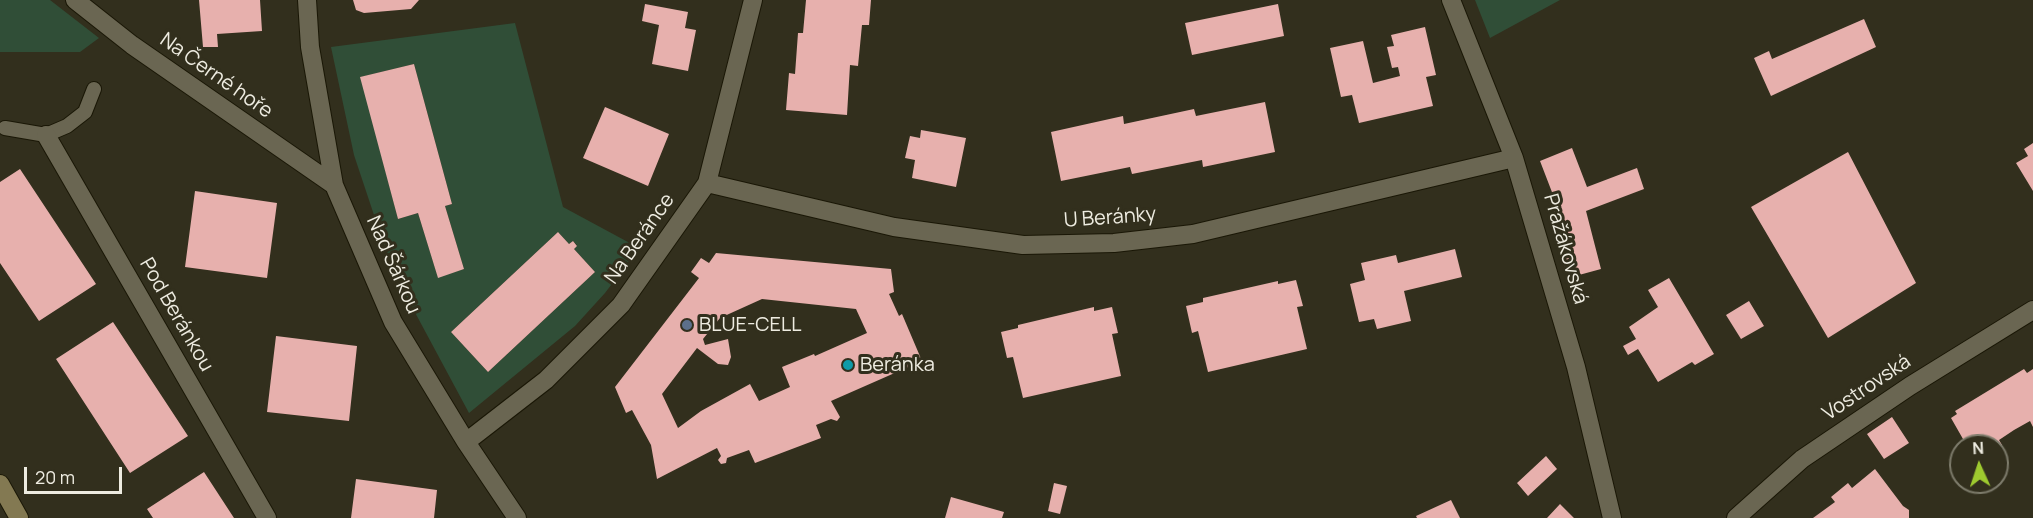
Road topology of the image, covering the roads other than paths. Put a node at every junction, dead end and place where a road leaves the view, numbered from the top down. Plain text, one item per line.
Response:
1 (75, 0) edge
2 (307, 0) edge
3 (753, 0) edge
4 (1451, 0) edge
5 (94, 89) dead end
6 (6, 128) dead end
7 (46, 135) junction
8 (1514, 158) junction
9 (707, 183) junction
10 (334, 185) junction
11 (2033, 310) edge
12 (466, 442) junction
13 (0, 484) edge
14 (19, 518) edge
15 (267, 518) edge
16 (517, 518) edge
17 (1612, 518) edge
18 (1736, 518) edge

1 - 10 street, Na Černé hoře
2 - 10 street, Nad Šárkou
3 - 9 street, Na Beránce
4 - 8 street, Pražákovská
5 - 7 lane
6 - 7 lane
7 - 15 street, Pod Beránkou
8 - 9 street, U Beránky
8 - 17 street, Pražákovská
9 - 12 street, Na Beránce
10 - 12 street, Nad Šárkou
11 - 18 street, Vostrovská
12 - 16 street, Nad Šárkou
13 - 14 main road

